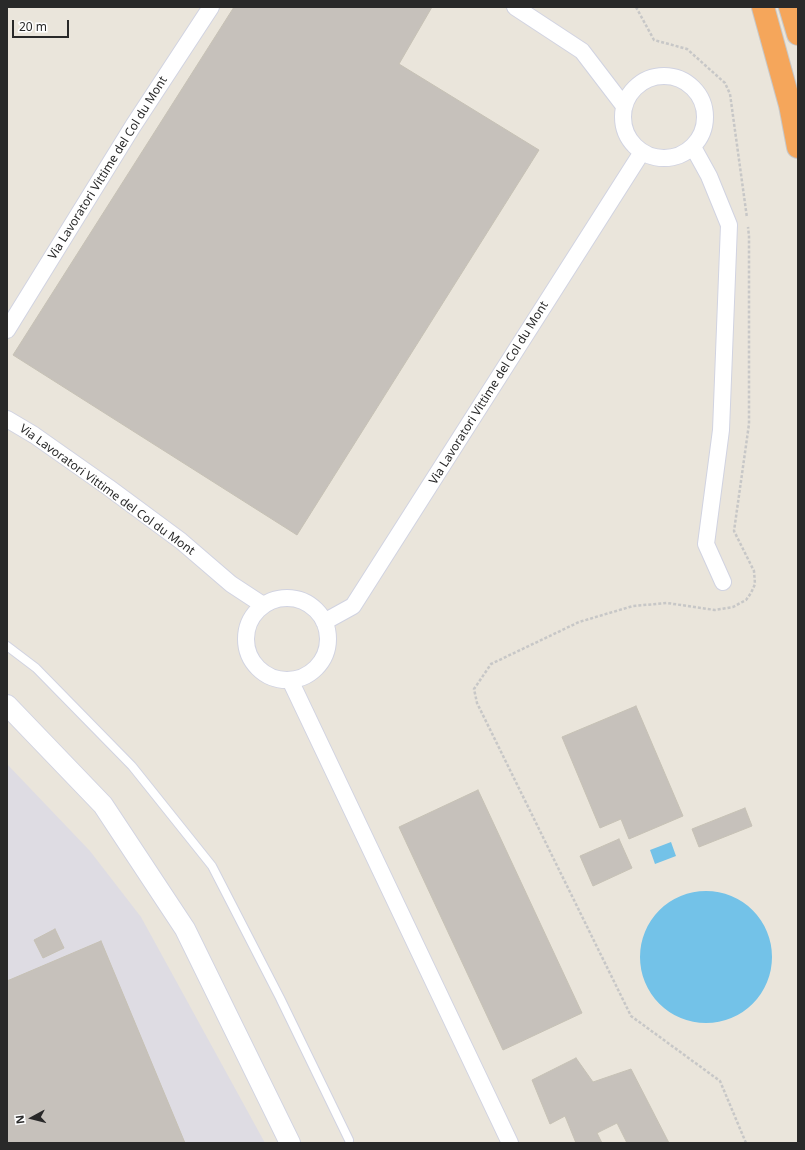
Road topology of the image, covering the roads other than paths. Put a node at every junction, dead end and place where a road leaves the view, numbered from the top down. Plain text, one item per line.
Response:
1 (211, 7) edge
2 (515, 7) edge
3 (790, 7) edge
4 (759, 10) edge
5 (798, 34) edge
6 (624, 106) junction
7 (693, 147) junction
8 (798, 147) edge
9 (642, 152) junction
10 (7, 330) edge
11 (7, 419) edge
12 (723, 582) dead end
13 (263, 605) junction
14 (324, 622) junction
15 (7, 646) edge
16 (290, 680) junction
17 (7, 705) edge
18 (349, 1140) dead end
19 (290, 1143) edge
20 (510, 1143) edge

1 - 10 street, Via Lavoratori Vittime del Col du Mont
2 - 6 street
3 - 5 highway
4 - 8 highway
6 - 7 street
6 - 9 street
7 - 9 street
7 - 12 street
9 - 14 street, Via Lavoratori Vittime del Col du Mont
11 - 13 street, Via Lavoratori Vittime del Col du Mont
13 - 14 street
13 - 16 street
14 - 16 street
15 - 18 lane
16 - 20 street
17 - 19 street

